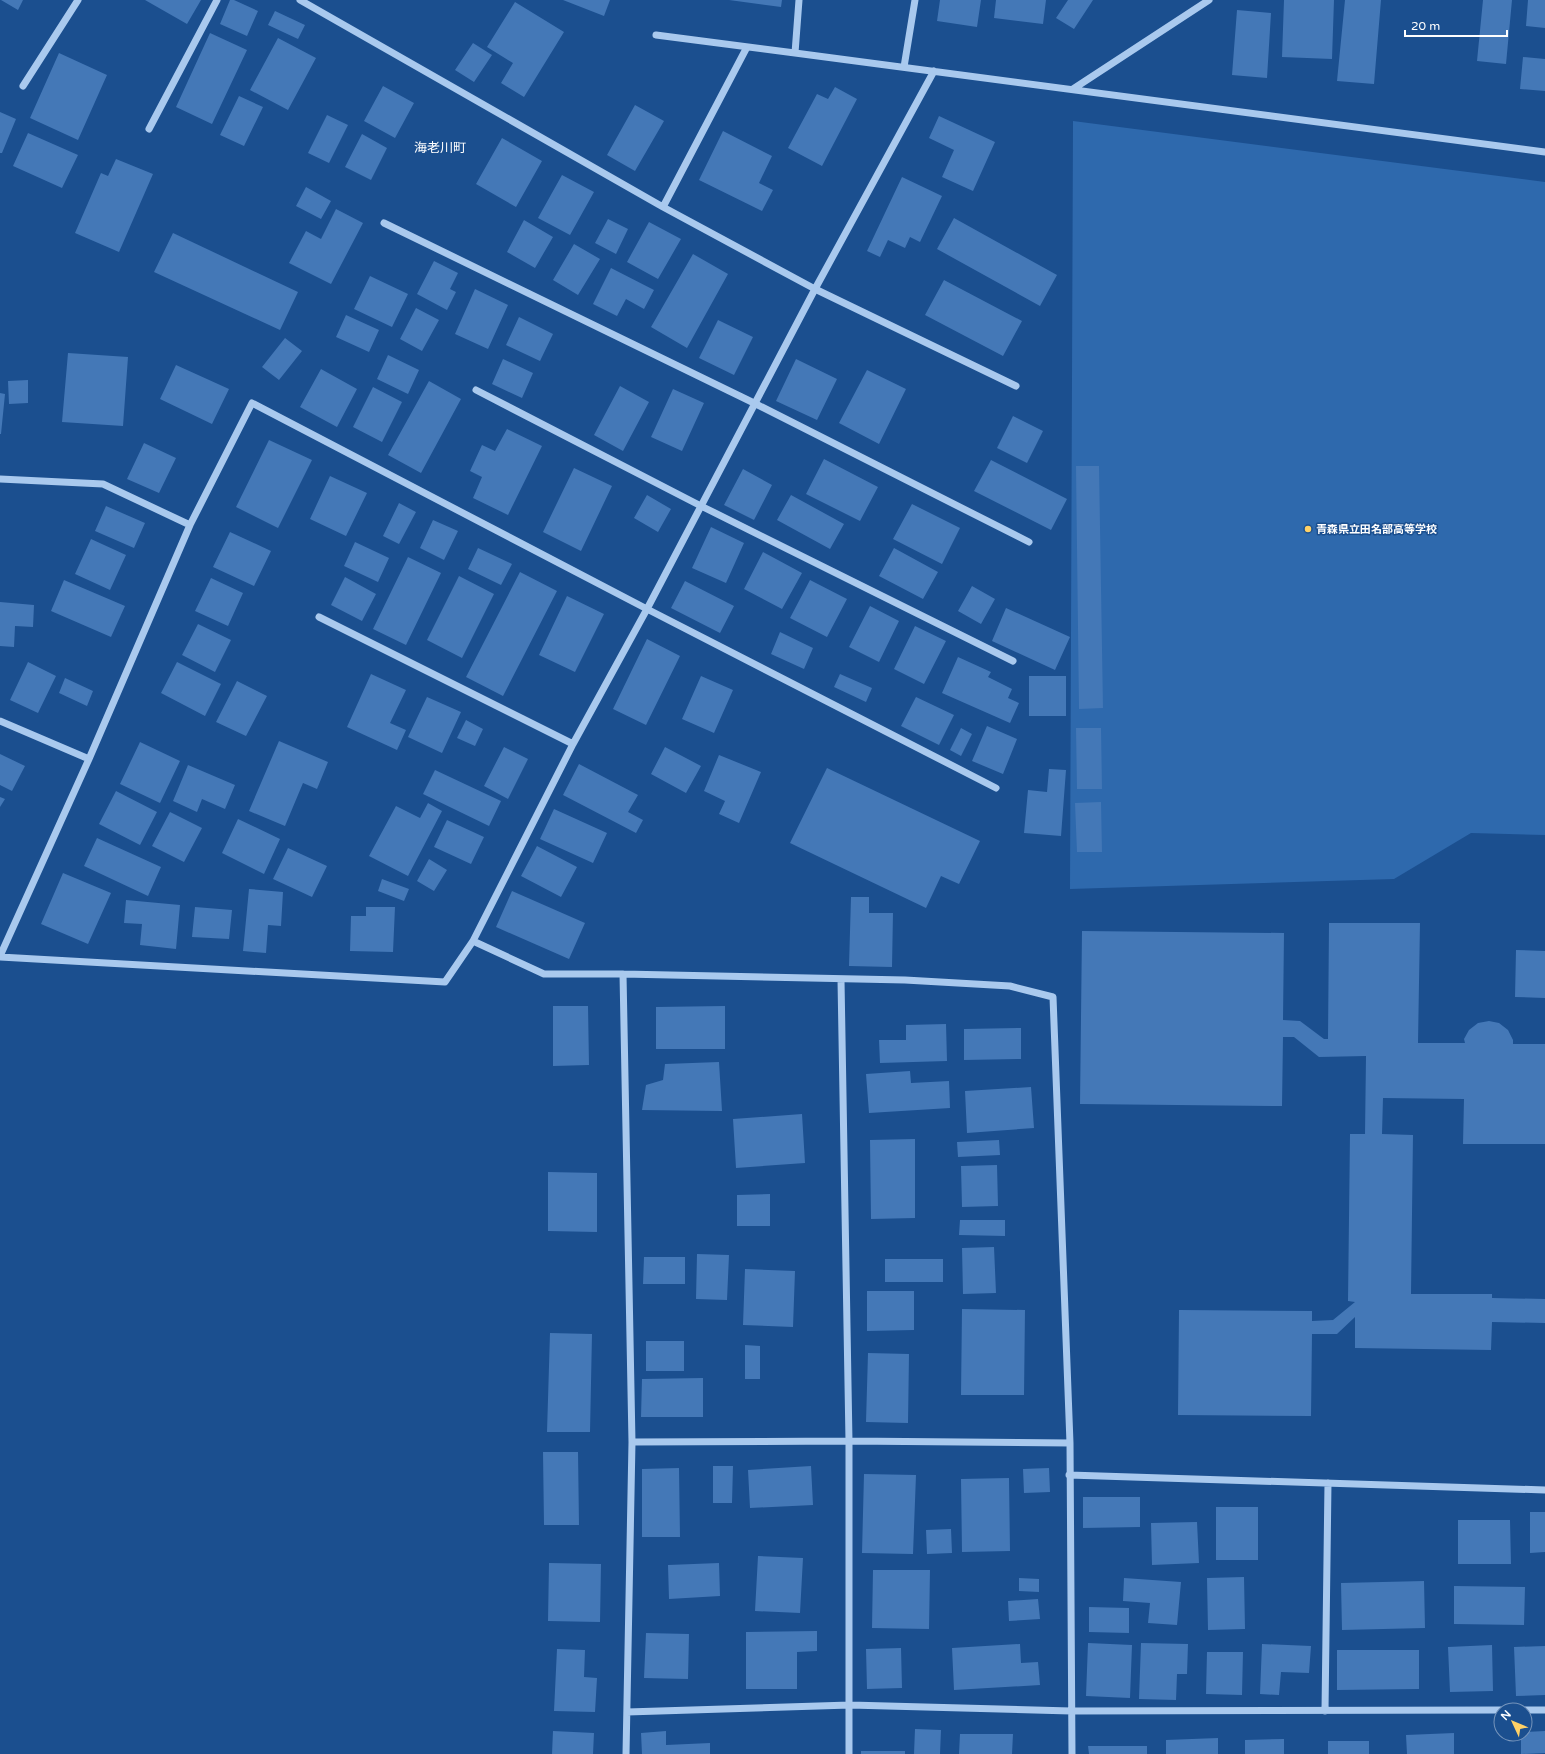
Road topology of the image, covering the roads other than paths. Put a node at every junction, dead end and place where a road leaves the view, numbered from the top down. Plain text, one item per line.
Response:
1 (78, 0) edge
2 (217, 0) edge
3 (300, 0) edge
4 (799, 0) edge
5 (914, 0) edge
6 (1209, 0) edge
7 (656, 35) dead end
8 (746, 47) junction
9 (795, 53) junction
10 (904, 66) junction
11 (934, 70) junction
12 (23, 86) dead end
13 (1073, 89) junction
14 (149, 129) dead end
15 (1545, 152) edge
16 (664, 207) junction
17 (384, 223) dead end
18 (815, 289) junction
19 (1016, 386) dead end
20 (476, 390) dead end
21 (754, 403) junction
22 (0, 479) edge
23 (701, 506) junction
24 (190, 525) junction
25 (1029, 542) dead end
26 (647, 609) junction
27 (319, 617) dead end
28 (1013, 661) dead end
29 (0, 721) edge
30 (572, 744) junction
31 (89, 759) junction
32 (996, 788) dead end
33 (473, 941) junction
34 (0, 956) edge
35 (623, 974) junction
36 (841, 980) junction
37 (849, 1441) junction
38 (632, 1442) junction
39 (1070, 1443) junction
40 (1069, 1475) junction
41 (1328, 1483) junction
42 (1545, 1490) edge
43 (850, 1705) junction
44 (1493, 1710) edge
45 (1533, 1710) edge
46 (1545, 1710) edge
47 (1071, 1711) junction
48 (1325, 1711) junction
49 (627, 1712) junction
50 (626, 1754) edge
51 (849, 1754) edge
52 (1072, 1754) edge

1 - 12 street
2 - 14 street
3 - 16 street
4 - 9 street
5 - 10 street
6 - 13 street
7 - 8 street
8 - 9 street
8 - 16 street
9 - 10 street
10 - 11 street
11 - 13 street
11 - 18 street
13 - 15 street
16 - 18 street
17 - 21 street
18 - 19 street
18 - 21 street
20 - 23 street
21 - 23 street
21 - 25 street
22 - 24 street
23 - 26 street
23 - 28 street
24 - 26 street
24 - 31 street
26 - 30 street
26 - 32 street
27 - 30 street
29 - 31 street
30 - 33 street
31 - 34 street
33 - 34 street
33 - 35 street
35 - 36 street
35 - 38 street
36 - 37 street
36 - 39 street
37 - 38 street
37 - 39 street
37 - 43 street
38 - 49 street
39 - 40 street
40 - 41 street
40 - 47 street
41 - 42 street
41 - 48 street
43 - 47 street
43 - 49 street
43 - 51 street
44 - 48 street
45 - 46 street
47 - 48 street
47 - 52 street
49 - 50 street

